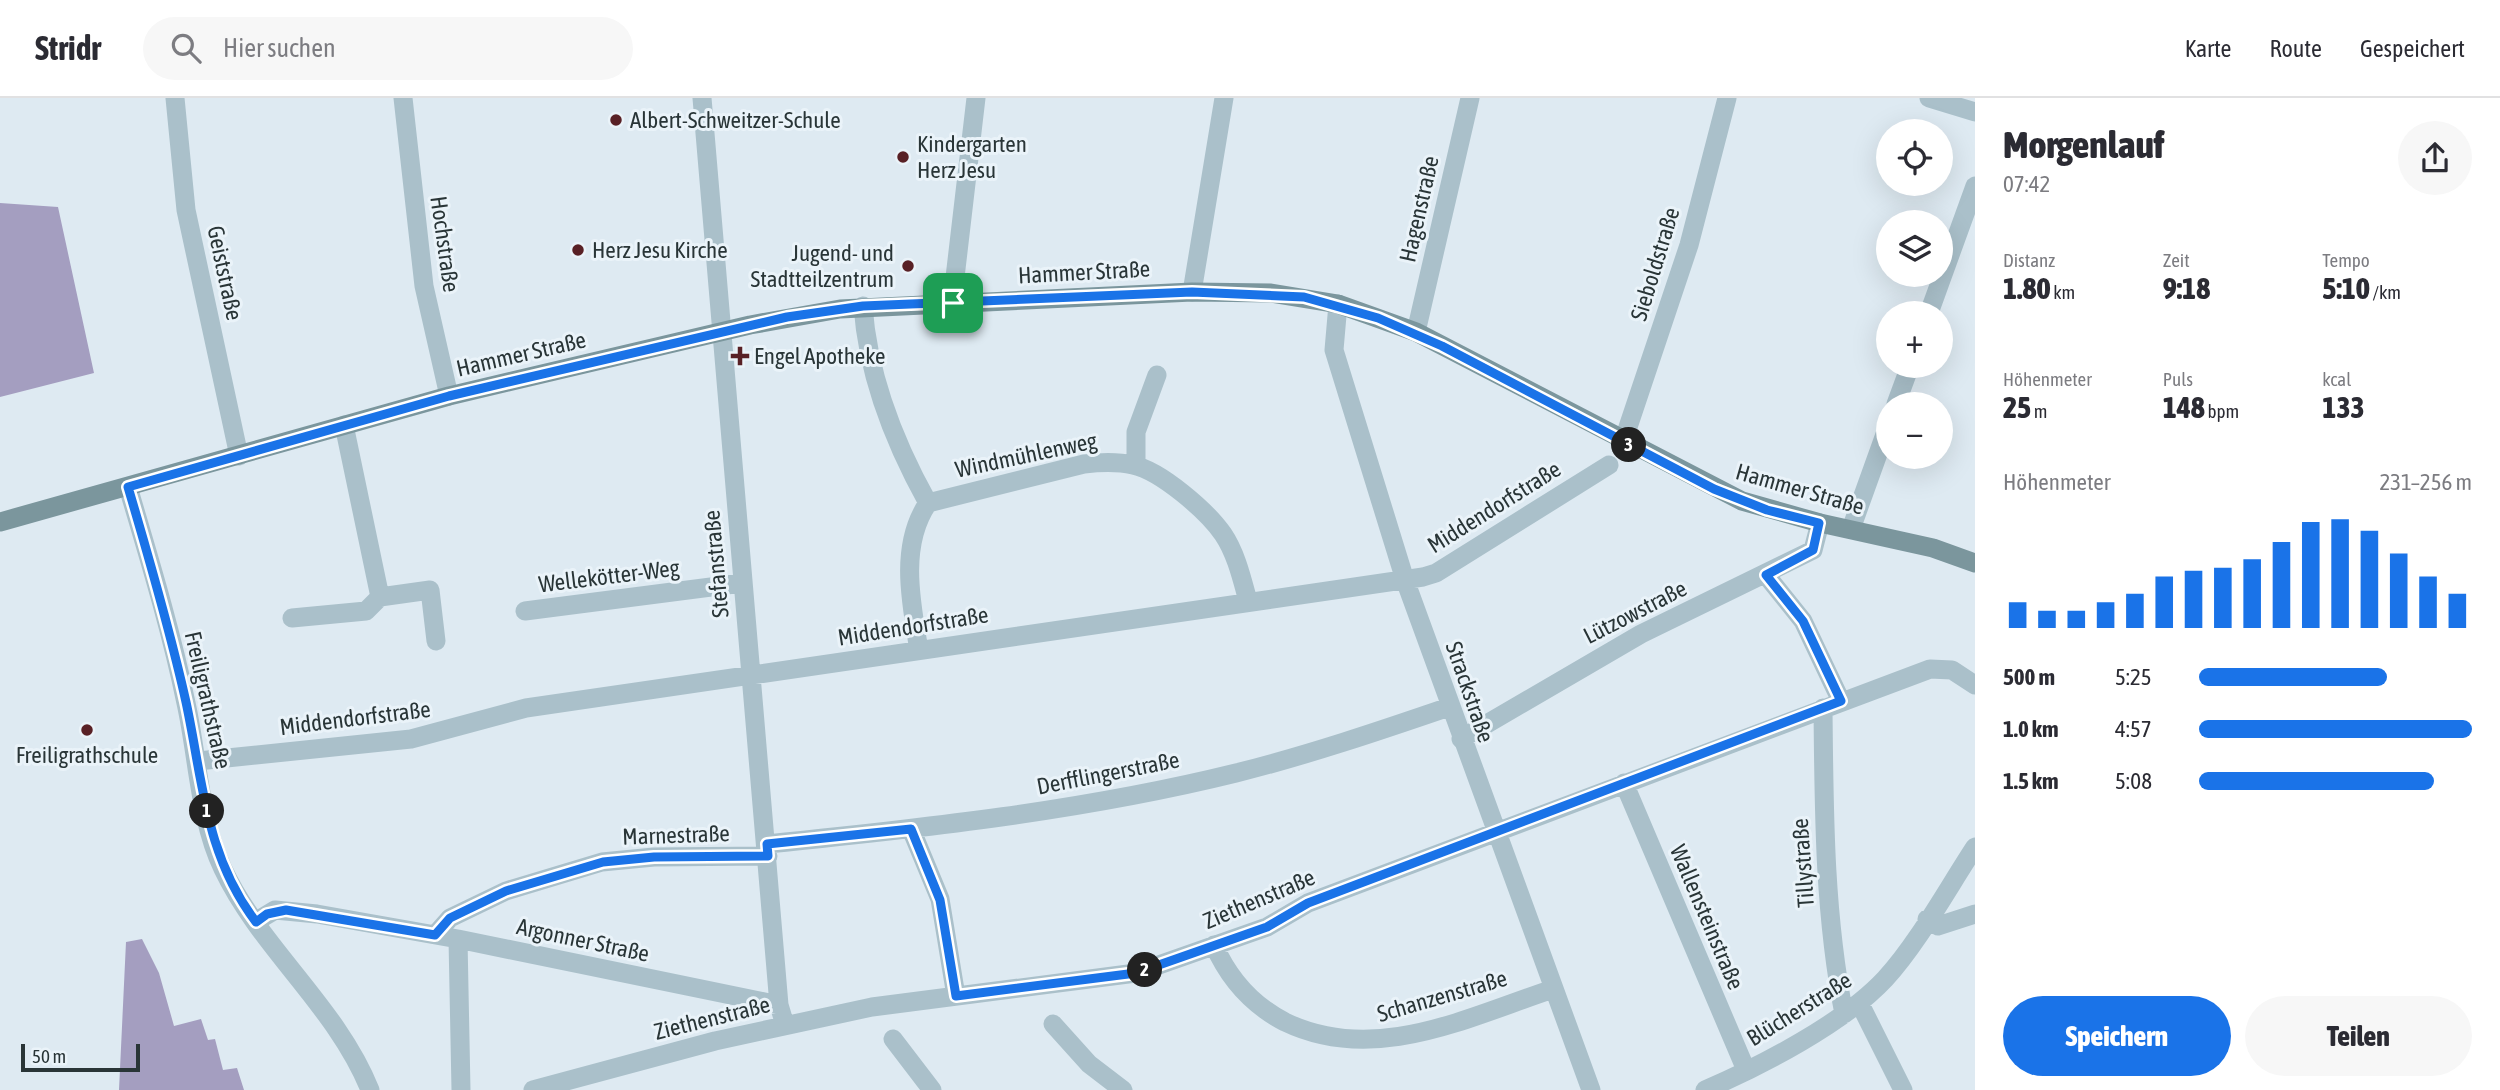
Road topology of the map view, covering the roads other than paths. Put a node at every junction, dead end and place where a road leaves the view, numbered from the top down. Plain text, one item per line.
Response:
1 (175, 98) edge
2 (403, 98) edge
3 (702, 98) edge
4 (976, 98) edge
5 (1224, 98) edge
6 (1470, 98) edge
7 (1727, 98) edge
8 (1929, 98) edge
9 (1975, 112) edge
10 (1975, 186) edge
11 (1192, 292) junction
12 (1933, 301) edge
13 (953, 303) junction
14 (1338, 304) junction
15 (863, 306) junction
16 (719, 332) junction
17 (1416, 332) junction
18 (1157, 375) dead end
19 (449, 396) junction
20 (344, 425) junction
21 (1623, 442) junction
22 (239, 456) junction
23 (1876, 459) edge
24 (1136, 465) junction
25 (1609, 465) dead end
26 (128, 487) junction
27 (928, 503) junction
28 (0, 522) edge
29 (1819, 523) junction
30 (1851, 529) junction
31 (1975, 563) edge
32 (1766, 575) junction
33 (1405, 580) junction
34 (742, 583) junction
35 (380, 597) junction
36 (1248, 601) junction
37 (525, 611) dead end
38 (292, 618) dead end
39 (436, 642) dead end
40 (919, 650) junction
41 (750, 676) junction
42 (1975, 685) edge
43 (1832, 704) junction
44 (1449, 707) junction
45 (1461, 739) junction
46 (198, 761) junction
47 (1624, 783) junction
48 (911, 829) junction
49 (1494, 832) junction
50 (1975, 847) edge
51 (767, 850) junction
52 (1975, 914) edge
53 (1927, 919) junction
54 (256, 922) junction
55 (435, 935) junction
56 (458, 939) junction
57 (1214, 945) junction
58 (1553, 989) junction
59 (956, 996) junction
60 (779, 1005) junction
61 (1852, 1009) junction
62 (1053, 1024) dead end
63 (785, 1025) junction
64 (893, 1039) dead end
65 (1746, 1070) junction
66 (370, 1090) edge
67 (461, 1090) edge
68 (533, 1090) edge
69 (932, 1090) edge
70 (1122, 1090) edge
71 (1591, 1090) edge
72 (1705, 1090) edge
73 (1903, 1090) edge

1 - 22 street, Geiststraße
2 - 19 street, Hochstraße
3 - 16 street, Stefanstraße
4 - 13 street
5 - 11 street
6 - 17 street, Hagenstraße
7 - 21 street, Sieboldstraße
8 - 9 street
10 - 12 street
11 - 13 main road, Hammer Straße
11 - 14 main road, Hammer Straße
13 - 15 main road, Hammer Straße
14 - 17 main road, Hammer Straße
14 - 33 street, Strackstraße
15 - 16 main road, Hammer Straße
15 - 27 street
16 - 19 main road, Hammer Straße
16 - 34 street, Stefanstraße
17 - 21 main road, Hammer Straße
18 - 24 street
19 - 20 main road, Hammer Straße
20 - 22 main road, Hammer Straße
20 - 35 street
21 - 29 main road, Hammer Straße
22 - 26 main road, Hammer Straße
23 - 30 street
24 - 27 street, Windmühlenweg
24 - 36 street, Windmühlenweg
25 - 33 street, Middendorfstraße
26 - 28 main road, Hammer Straße
26 - 46 street, Freiligrathstraße
27 - 40 street
29 - 30 main road, Hammer Straße
29 - 32 street, Lützowstraße
30 - 31 main road, Hammer Straße
32 - 43 street
32 - 45 street, Lützowstraße
33 - 36 street, Middendorfstraße
33 - 44 street, Strackstraße
34 - 37 street, Wellekötter-Weg
34 - 41 street, Stefanstraße
35 - 38 street
35 - 39 street
36 - 40 street, Middendorfstraße
40 - 41 street, Middendorfstraße
41 - 46 street, Middendorfstraße
41 - 51 street, Stefanstraße
42 - 43 street, Ziethenstraße
43 - 47 street, Ziethenstraße
43 - 61 street, Tillystraße
44 - 45 street, Strackstraße
44 - 48 street, Derfflingerstraße
45 - 49 street, Strackstraße
46 - 54 street, Freiligrathstraße
47 - 49 street, Ziethenstraße
47 - 65 street, Wallensteinstraße
48 - 51 street, Derfflingerstraße
48 - 59 street
49 - 57 street, Ziethenstraße
49 - 58 street, Strackstraße
50 - 53 street, Blücherstraße
51 - 55 street, Marnestraße
51 - 60 street, Stefanstraße
52 - 53 street
53 - 61 street, Blücherstraße
54 - 55 street, Argonner Straße
54 - 66 street, Freiligrathstraße
55 - 56 street, Argonner Straße
56 - 60 street, Argonner Straße
56 - 67 street
57 - 58 street, Schanzenstraße
57 - 59 street, Ziethenstraße
58 - 71 street, Strackstraße
59 - 63 street, Ziethenstraße
60 - 63 street, Stefanstraße
61 - 65 street, Blücherstraße
61 - 73 street, Tillystraße
62 - 70 street
63 - 68 street, Ziethenstraße
64 - 69 street
65 - 72 street, Blücherstraße

